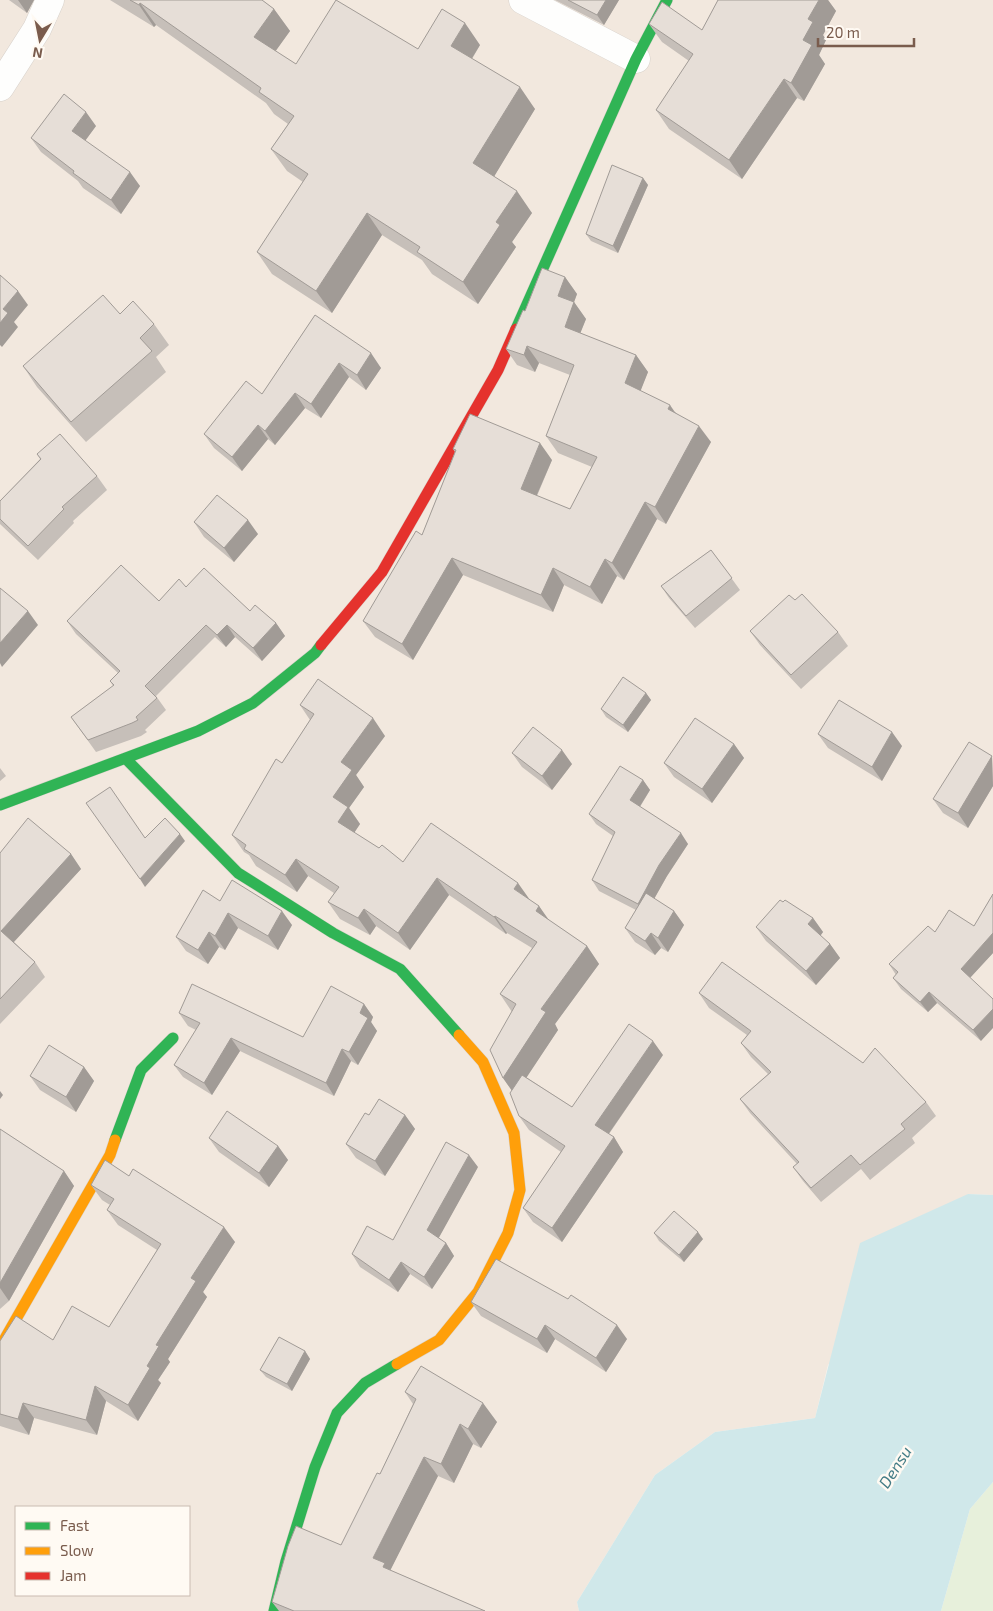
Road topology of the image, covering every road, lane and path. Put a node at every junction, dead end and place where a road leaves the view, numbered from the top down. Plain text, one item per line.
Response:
1 (50, 0) edge
2 (523, 0) edge
3 (667, 0) edge
4 (636, 59) junction
5 (0, 87) edge
6 (126, 759) junction
7 (0, 806) edge
8 (174, 1038) dead end
9 (0, 1347) edge
10 (274, 1611) edge

1 - 5 street
2 - 4 street
3 - 4 street
4 - 6 street
6 - 7 street
6 - 10 street
8 - 9 street

